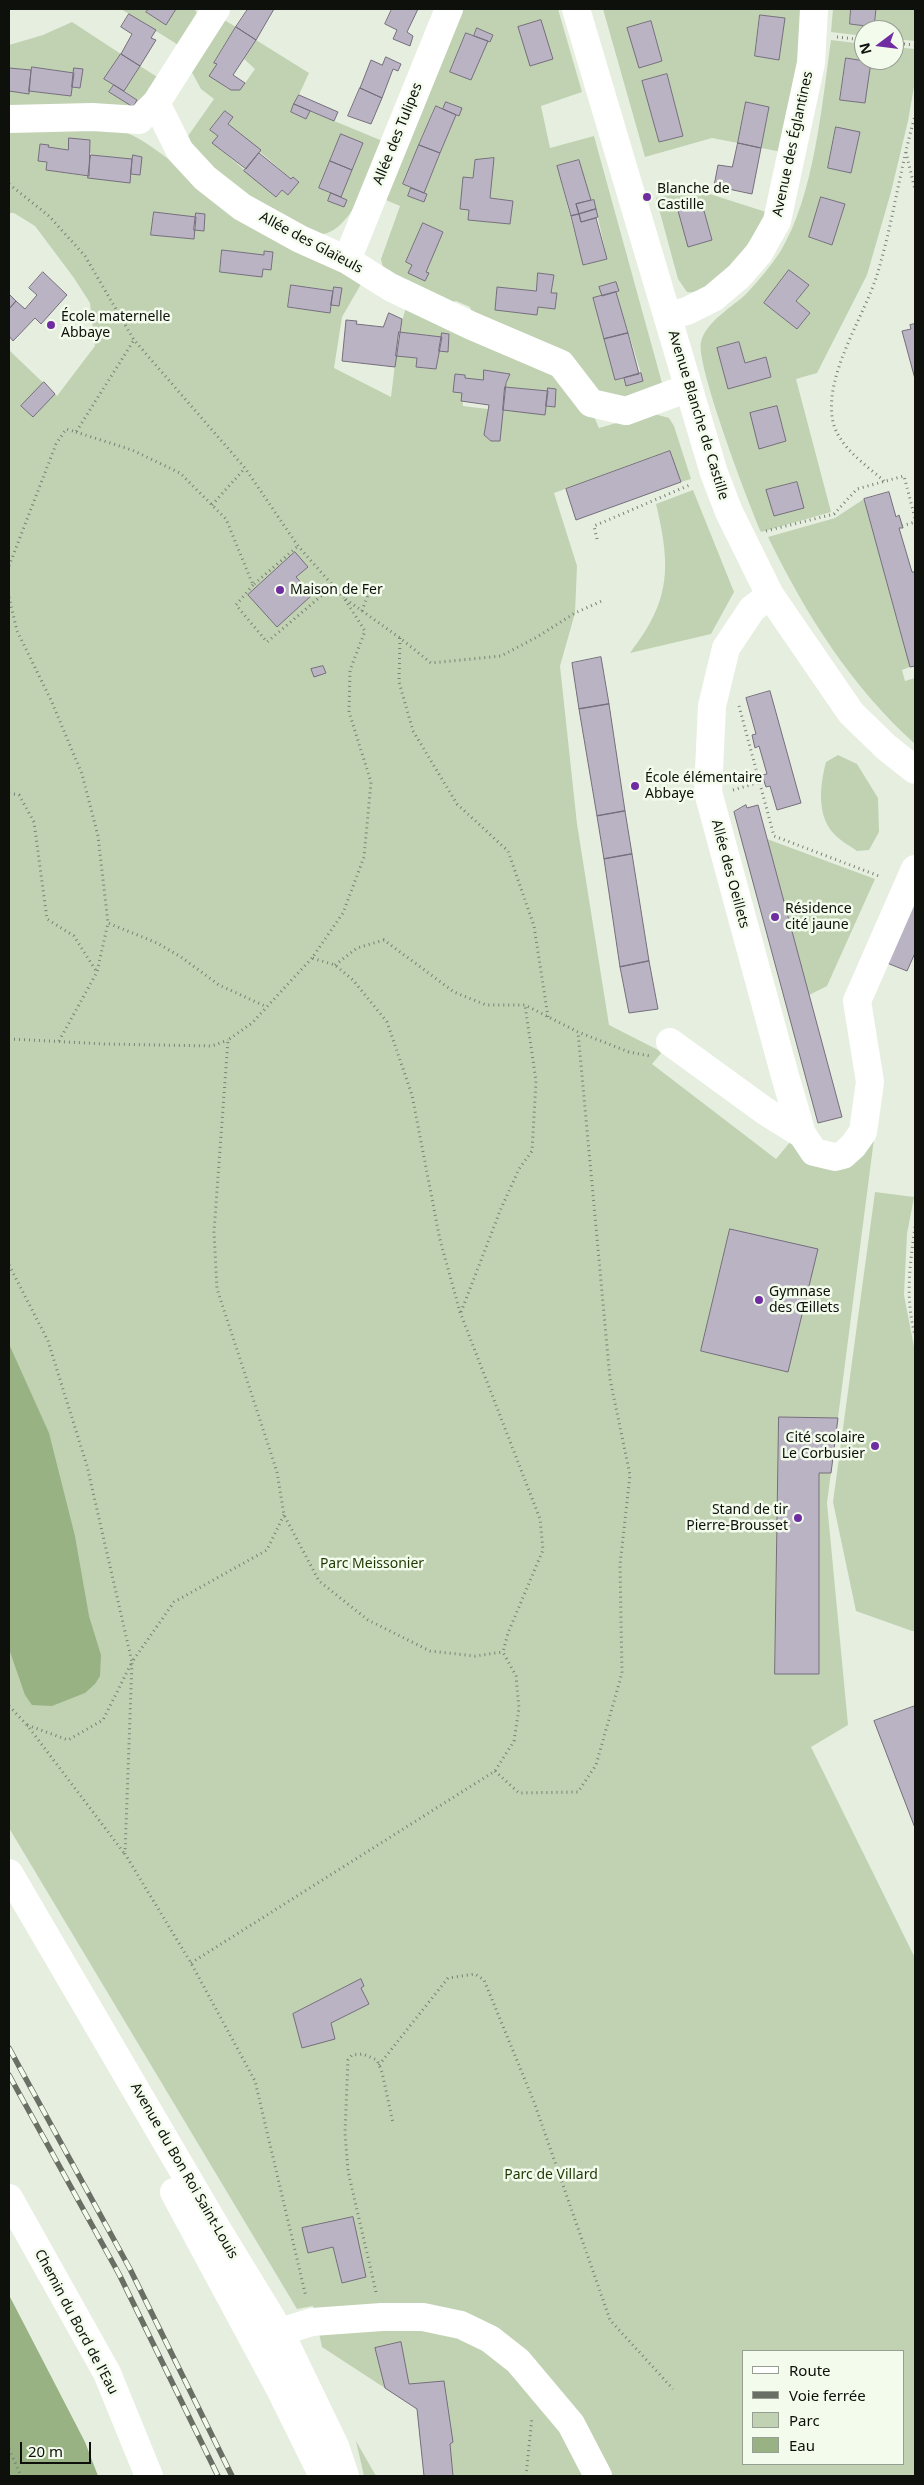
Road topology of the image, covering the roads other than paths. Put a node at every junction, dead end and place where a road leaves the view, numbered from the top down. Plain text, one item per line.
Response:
1 (216, 9) edge
2 (448, 9) edge
3 (576, 9) edge
4 (814, 9) edge
5 (156, 104) junction
6 (9, 119) edge
7 (347, 260) junction
8 (668, 316) junction
9 (688, 388) junction
10 (770, 596) junction
11 (915, 770) edge
12 (915, 869) edge
13 (664, 1049) road end
14 (802, 1134) junction
15 (9, 1872) edge
16 (9, 1902) edge
17 (9, 2198) edge
18 (280, 2332) junction
19 (257, 2345) junction
20 (149, 2476) edge
21 (323, 2476) edge
22 (345, 2476) edge
23 (598, 2476) edge

1 - 5 street
2 - 7 street, Allée des Tulipes
3 - 8 street, Avenue Blanche de Castille
4 - 8 street, Avenue des Églantines
5 - 6 street
5 - 7 street, Allée des Glaïeuls
7 - 9 street, Allée des Glaïeuls
8 - 9 street, Avenue Blanche de Castille
9 - 10 street, Avenue Blanche de Castille
10 - 11 street, Avenue Blanche de Castille
10 - 14 street, Allée des Oeillets
12 - 14 street, Allée des Oeillets
13 - 14 street, Allée des Oeillets
15 - 18 street, Avenue du Bon Roi Saint-Louis
16 - 19 street, Avenue du Bon Roi Saint-Louis
17 - 20 street, Chemin du Bord de l'Eau
18 - 19 street
18 - 22 street, Avenue du Bon Roi Saint-Louis
18 - 23 street
19 - 21 street, Avenue du Bon Roi Saint-Louis

